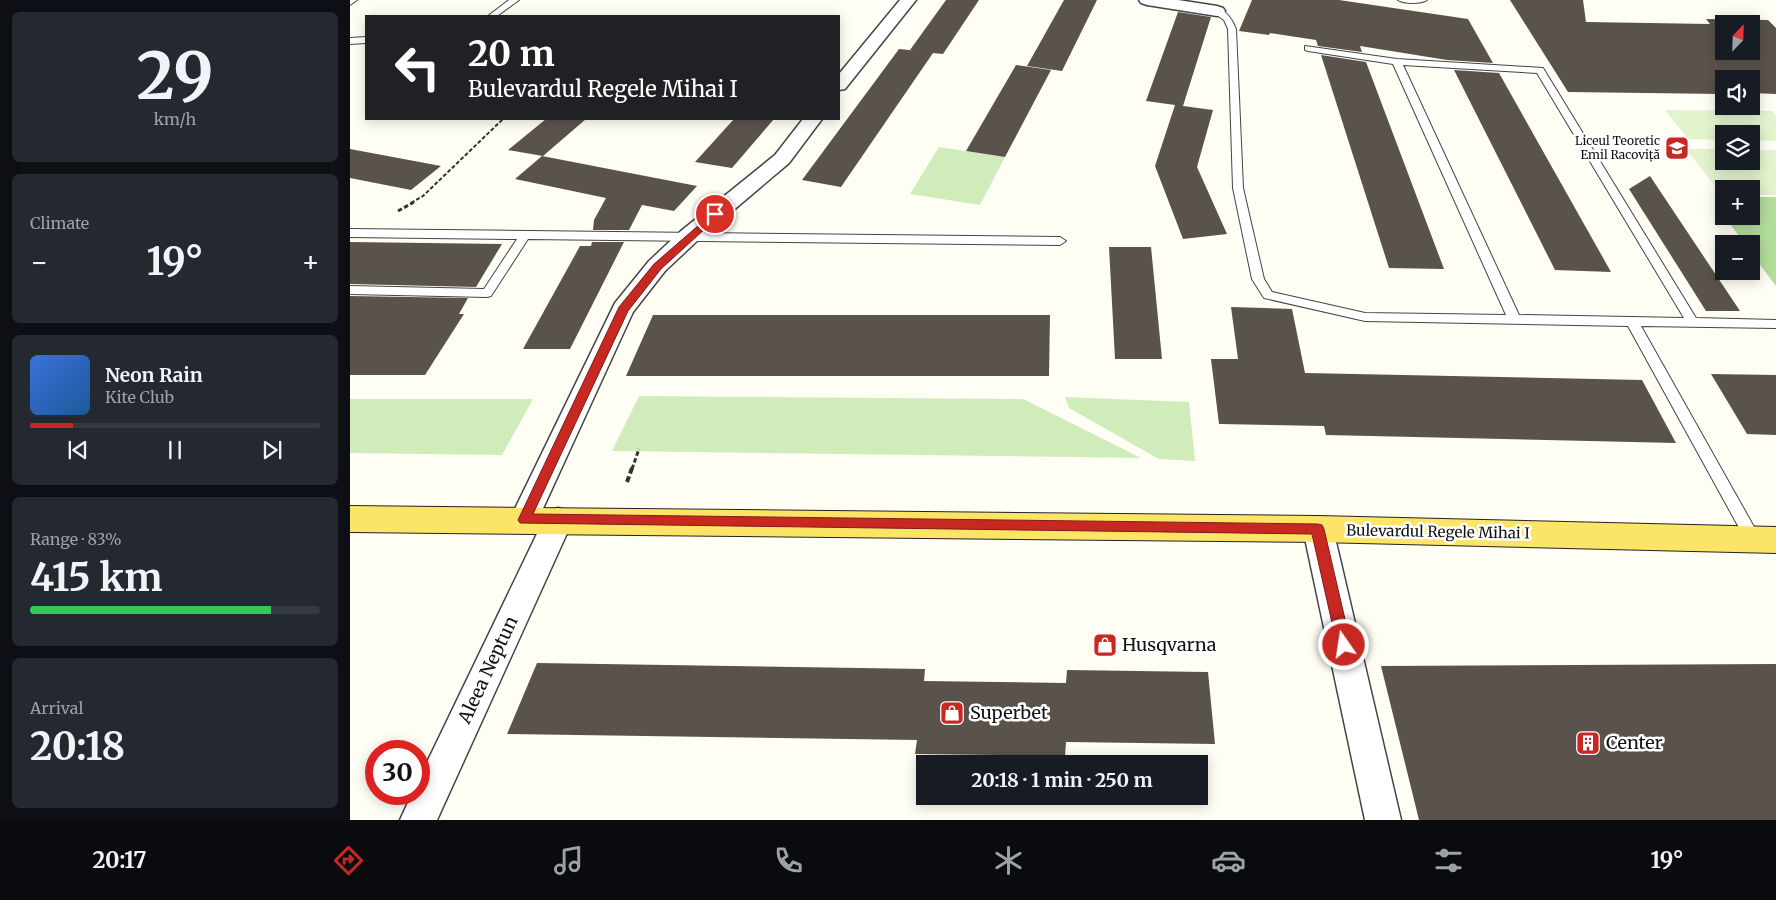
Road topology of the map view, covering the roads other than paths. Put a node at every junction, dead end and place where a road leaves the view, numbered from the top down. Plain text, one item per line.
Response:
1 (354, 0) edge
2 (515, 0) edge
3 (908, 0) edge
4 (1147, 0) edge
5 (1402, 0) edge
6 (1423, 0) edge
7 (350, 2) edge
8 (1217, 11) joint
9 (493, 15) edge
10 (365, 40) edge
11 (350, 41) edge
12 (1308, 48) dead end
13 (1397, 62) junction
14 (840, 84) edge
15 (812, 120) edge
16 (354, 233) edge
17 (526, 235) junction
18 (689, 236) junction
19 (1060, 241) dead end
20 (350, 290) edge
21 (1514, 319) junction
22 (1632, 322) junction
23 (1693, 323) junction
24 (1776, 324) edge
25 (350, 519) edge
26 (524, 520) junction
27 (558, 520) junction
28 (1318, 529) junction
29 (1764, 539) edge
30 (418, 820) edge
31 (1383, 820) edge

1 - 7 lane
2 - 9 lane
3 - 14 street
4 - 8 street
5 - 6 lane
8 - 21 lane
10 - 11 lane
12 - 13 lane
13 - 21 lane
13 - 23 lane
15 - 18 street
16 - 17 lane
17 - 18 lane
17 - 20 lane
18 - 19 lane
18 - 26 street
21 - 22 lane
22 - 23 lane
22 - 29 lane
23 - 24 lane
25 - 26 main road, Bulevardul Regele Mihai I
26 - 27 main road, Bulevardul Regele Mihai I
27 - 28 main road, Bulevardul Regele Mihai I
27 - 30 street, Aleea Neptun
28 - 29 main road, Bulevardul Regele Mihai I
28 - 31 street

